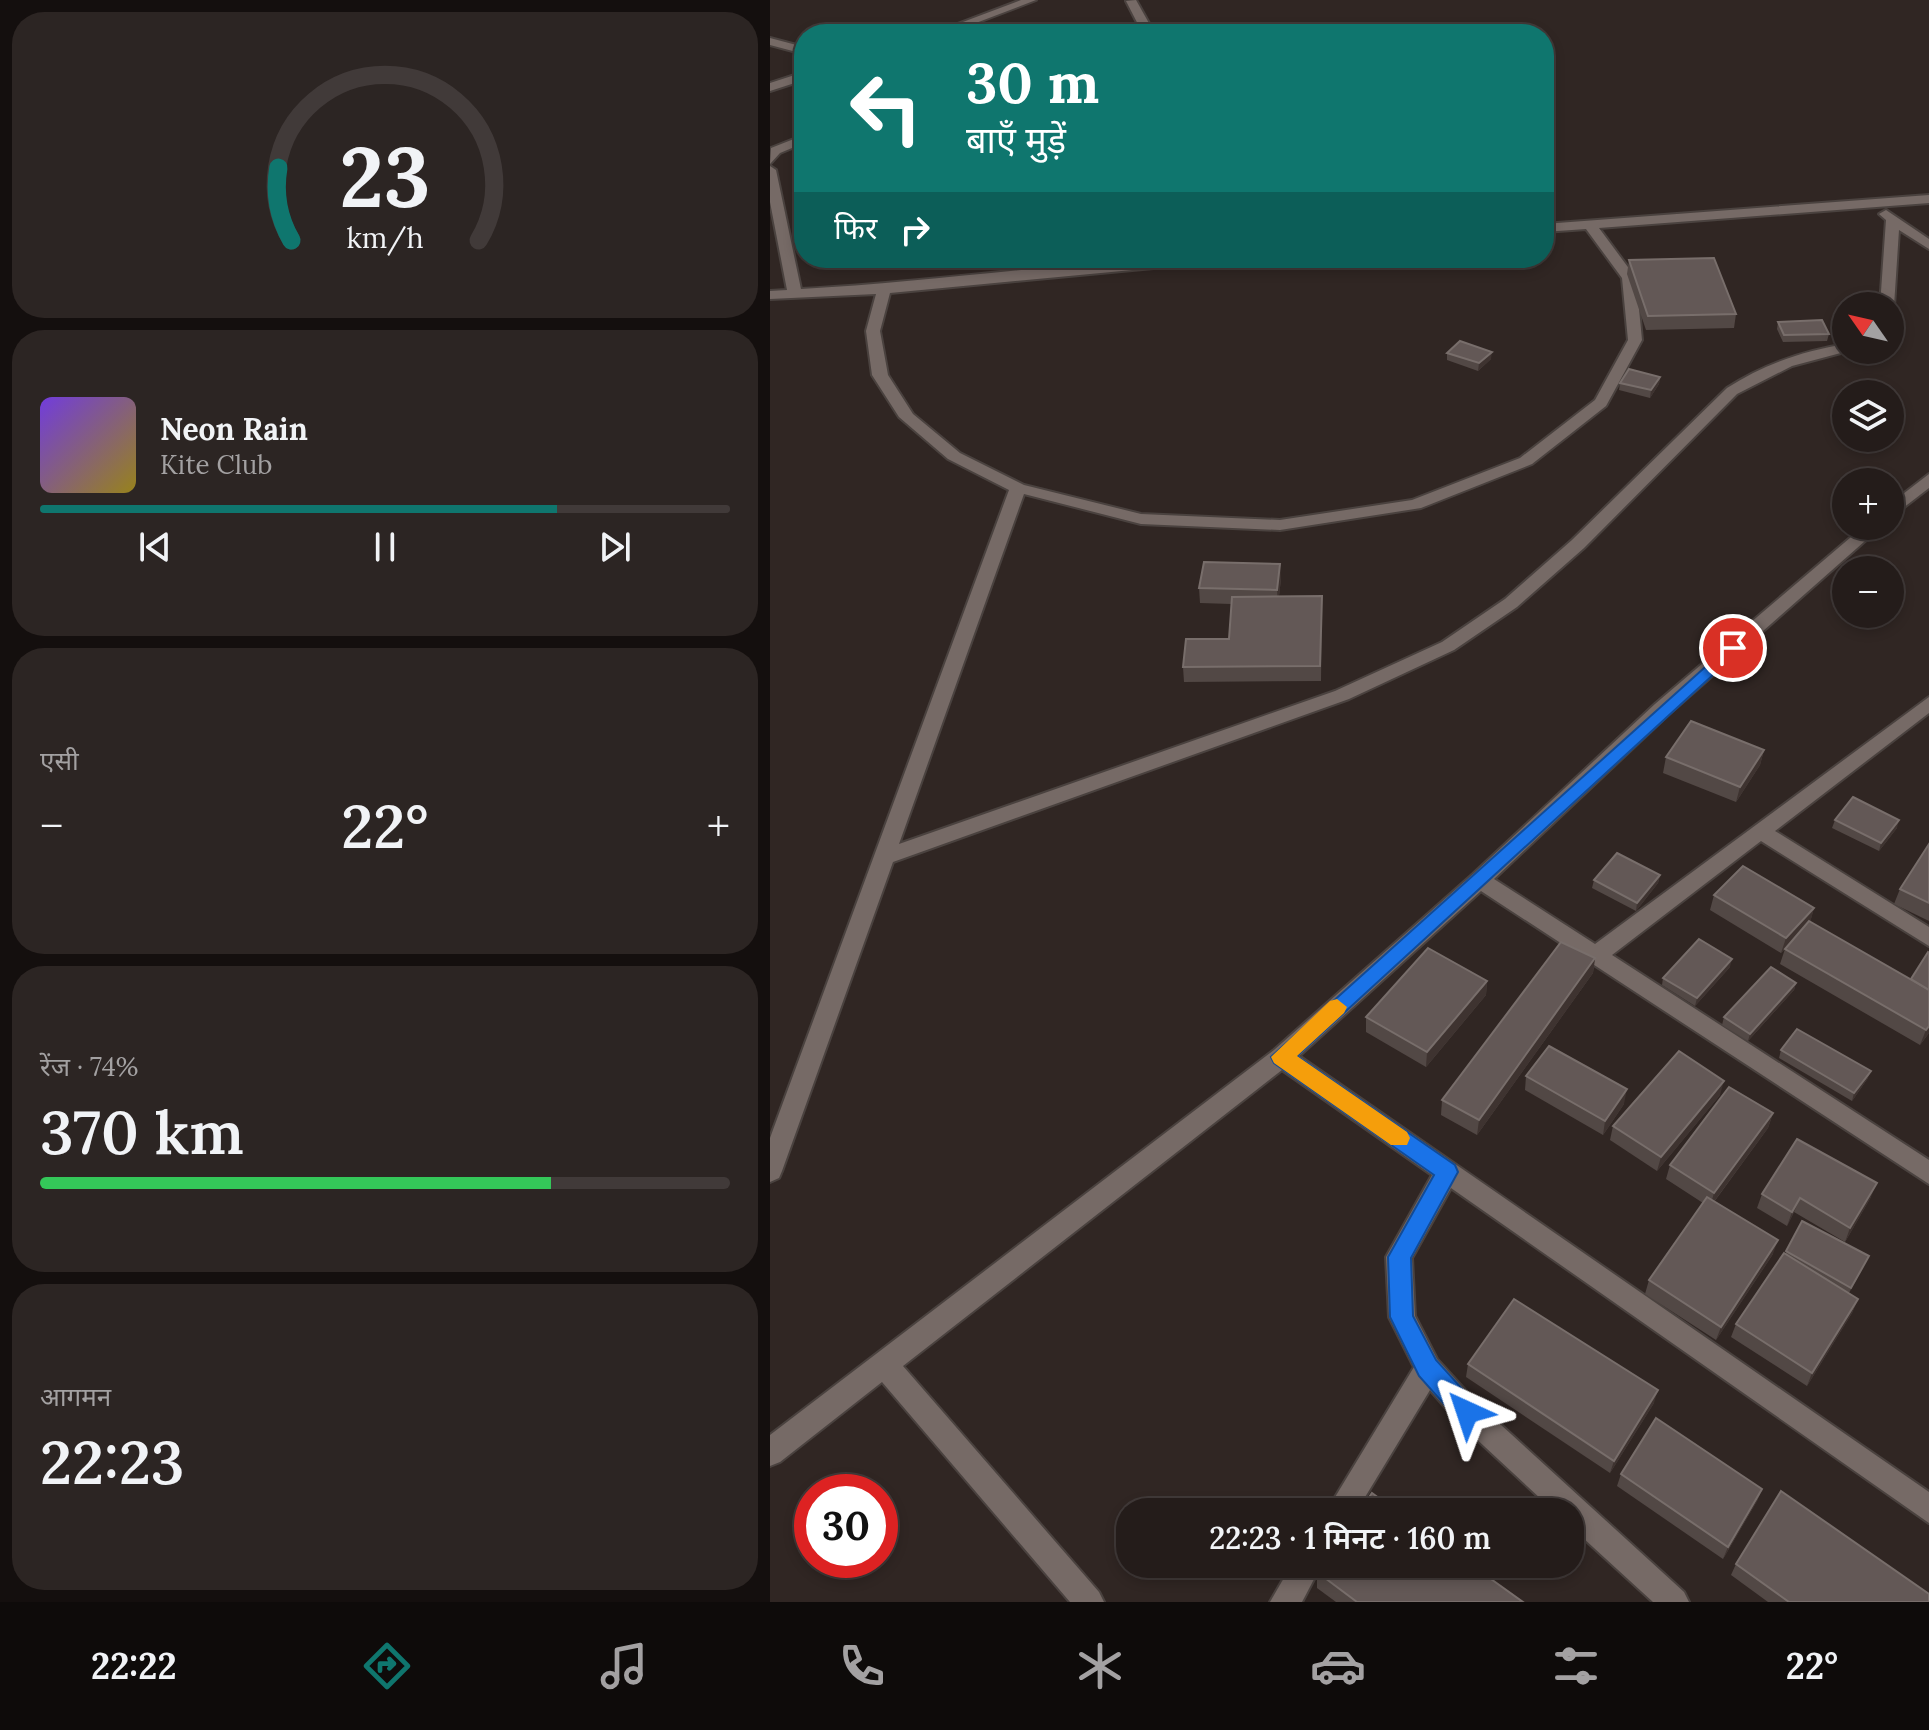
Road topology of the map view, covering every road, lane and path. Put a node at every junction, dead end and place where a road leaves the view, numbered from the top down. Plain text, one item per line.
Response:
1 (1031, 0) edge
2 (1131, 1) edge
3 (965, 24) edge
4 (1144, 24) edge
5 (770, 41) edge
6 (794, 48) edge
7 (794, 79) edge
8 (770, 87) edge
9 (794, 143) edge
10 (770, 160) edge
11 (770, 170) edge
12 (1929, 199) edge
13 (1870, 202) junction
14 (1893, 219) junction
15 (1589, 224) junction
16 (1554, 227) edge
17 (1929, 245) edge
18 (1110, 268) edge
19 (884, 289) junction
20 (1888, 292) edge
21 (795, 293) junction
22 (770, 295) edge
23 (1832, 350) edge
24 (1929, 479) edge
25 (1018, 488) junction
26 (1904, 501) edge
27 (1858, 540) edge
28 (1929, 703) edge
29 (1760, 831) junction
30 (884, 857) junction
31 (1480, 880) junction
32 (1929, 938) edge
33 (1597, 955) junction
34 (1282, 1057) junction
35 (770, 1171) edge
36 (1447, 1172) junction
37 (1929, 1173) edge
38 (885, 1365) junction
39 (1428, 1368) junction
40 (770, 1452) edge
41 (1349, 1498) edge
42 (1929, 1509) edge
43 (1300, 1578) edge
44 (1666, 1599) edge
45 (1089, 1602) edge
46 (1285, 1602) edge

1 - 3 street
2 - 4 street
5 - 6 street
7 - 8 street
9 - 10 street
11 - 21 street
12 - 13 street
13 - 14 street
13 - 15 street
14 - 17 street
14 - 20 street
15 - 16 street
15 - 25 street
18 - 19 street
19 - 21 street
19 - 25 street
21 - 22 street
23 - 30 street
24 - 26 street
25 - 30 street
27 - 31 street
28 - 29 street
29 - 32 street
29 - 33 street
30 - 35 street
31 - 33 street
31 - 34 street
33 - 37 street
34 - 36 street
34 - 38 street
36 - 39 street
36 - 42 street
38 - 40 street
38 - 45 street
39 - 41 street
39 - 44 street
43 - 46 street

